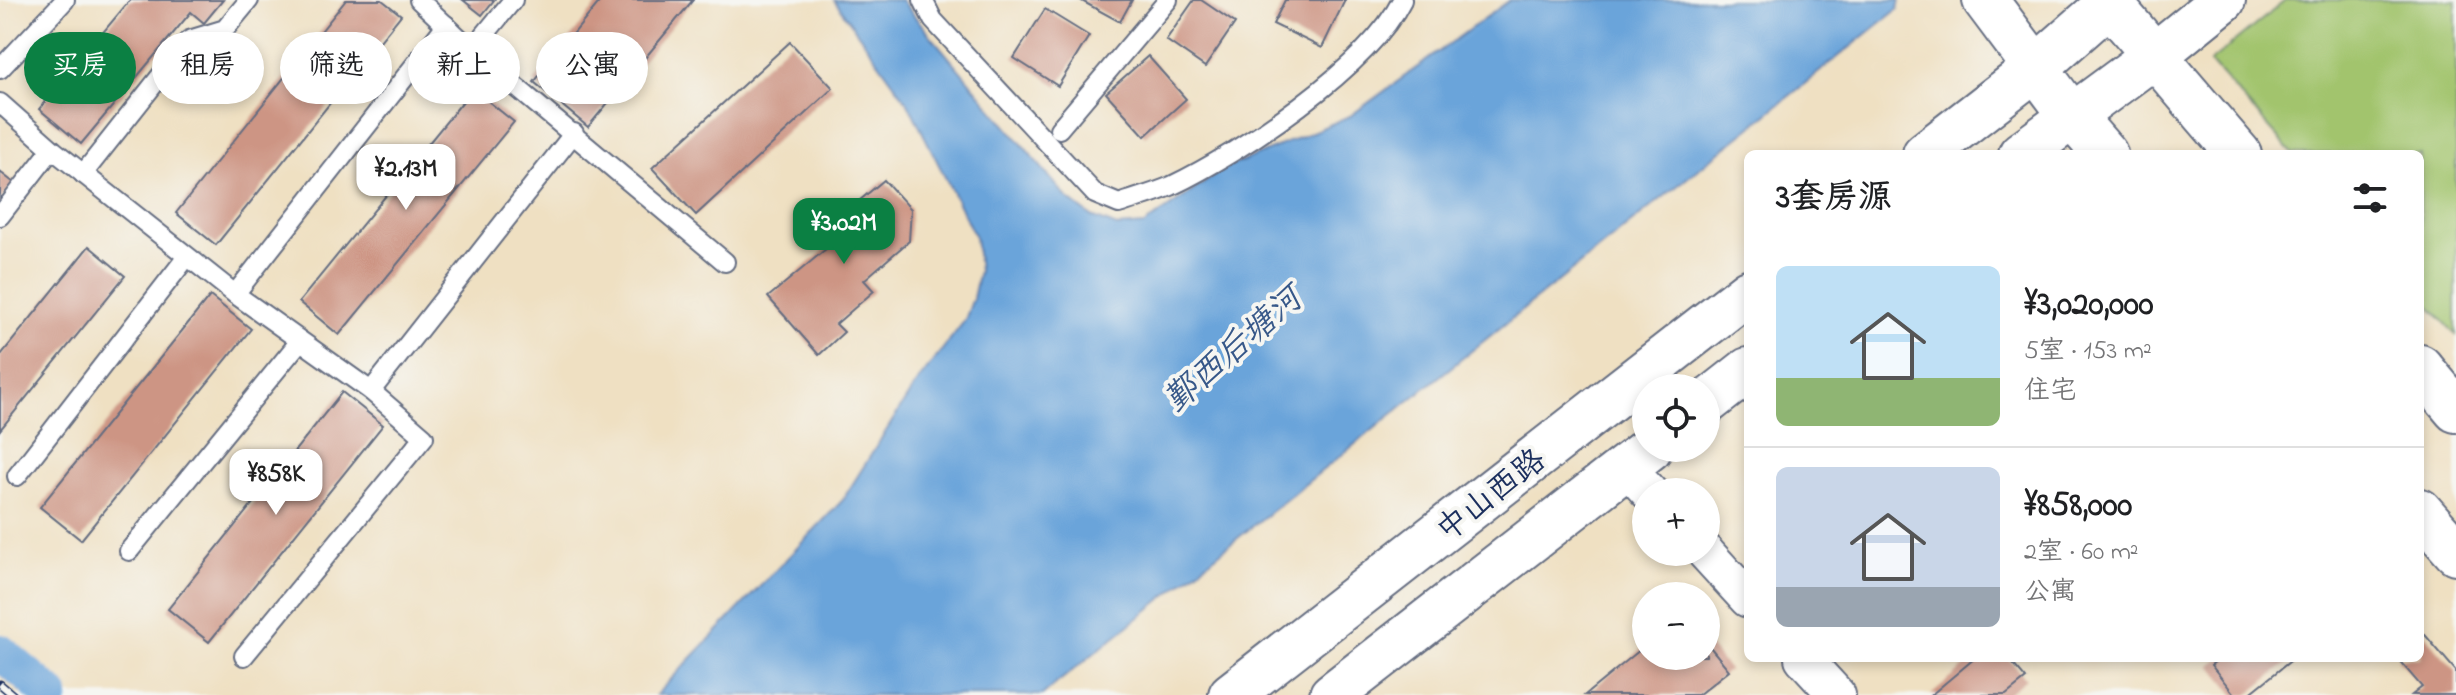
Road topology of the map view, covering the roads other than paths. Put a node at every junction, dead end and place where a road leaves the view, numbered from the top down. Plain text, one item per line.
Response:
1 (65, 0) edge
2 (249, 0) edge
3 (419, 0) edge
4 (513, 0) edge
5 (923, 0) edge
6 (1168, 0) edge
7 (1402, 0) edge
8 (2223, 0) edge
9 (2110, 1) edge
10 (1989, 4) edge
11 (446, 25) junction
12 (453, 32) edge
13 (487, 32) edge
14 (2155, 55) junction
15 (2037, 67) junction
16 (0, 69) edge
17 (520, 89) edge
18 (0, 103) edge
19 (2071, 115) junction
20 (1059, 129) dead end
21 (574, 133) junction
22 (52, 149) junction
23 (1930, 150) edge
24 (2026, 150) edge
25 (2102, 150) edge
26 (2236, 150) edge
27 (83, 174) junction
28 (0, 216) edge
29 (186, 258) junction
30 (725, 262) dead end
31 (235, 294) junction
32 (1744, 295) edge
33 (300, 341) junction
34 (2424, 372) edge
35 (1744, 373) edge
36 (371, 391) junction
37 (1720, 392) edge
38 (2456, 410) edge
39 (1642, 469) edge
40 (17, 476) dead end
41 (2424, 516) edge
42 (129, 551) dead end
43 (2456, 552) edge
44 (1718, 566) edge
45 (1744, 595) edge
46 (244, 656) dead end
47 (1807, 662) edge
48 (1231, 695) edge
49 (1332, 695) edge
50 (1837, 695) edge

1 - 16 lane
2 - 27 lane
3 - 11 lane
4 - 13 lane
5 - 7 lane
6 - 20 lane
8 - 14 main road
9 - 14 main road
9 - 15 main road
10 - 15 main road
11 - 12 lane
11 - 31 lane
14 - 19 main road
14 - 26 main road
15 - 19 main road
15 - 23 main road
17 - 21 lane
18 - 22 lane
19 - 24 main road
19 - 25 main road
21 - 30 lane
21 - 36 lane
22 - 27 lane
22 - 28 lane
27 - 29 lane
29 - 31 lane
29 - 40 lane
31 - 33 lane
32 - 48 main road, 中山西路
33 - 36 lane
33 - 42 lane
34 - 38 main road
35 - 37 main road
36 - 46 lane
39 - 49 main road, 中山西路
41 - 43 main road
44 - 45 street
47 - 50 street

